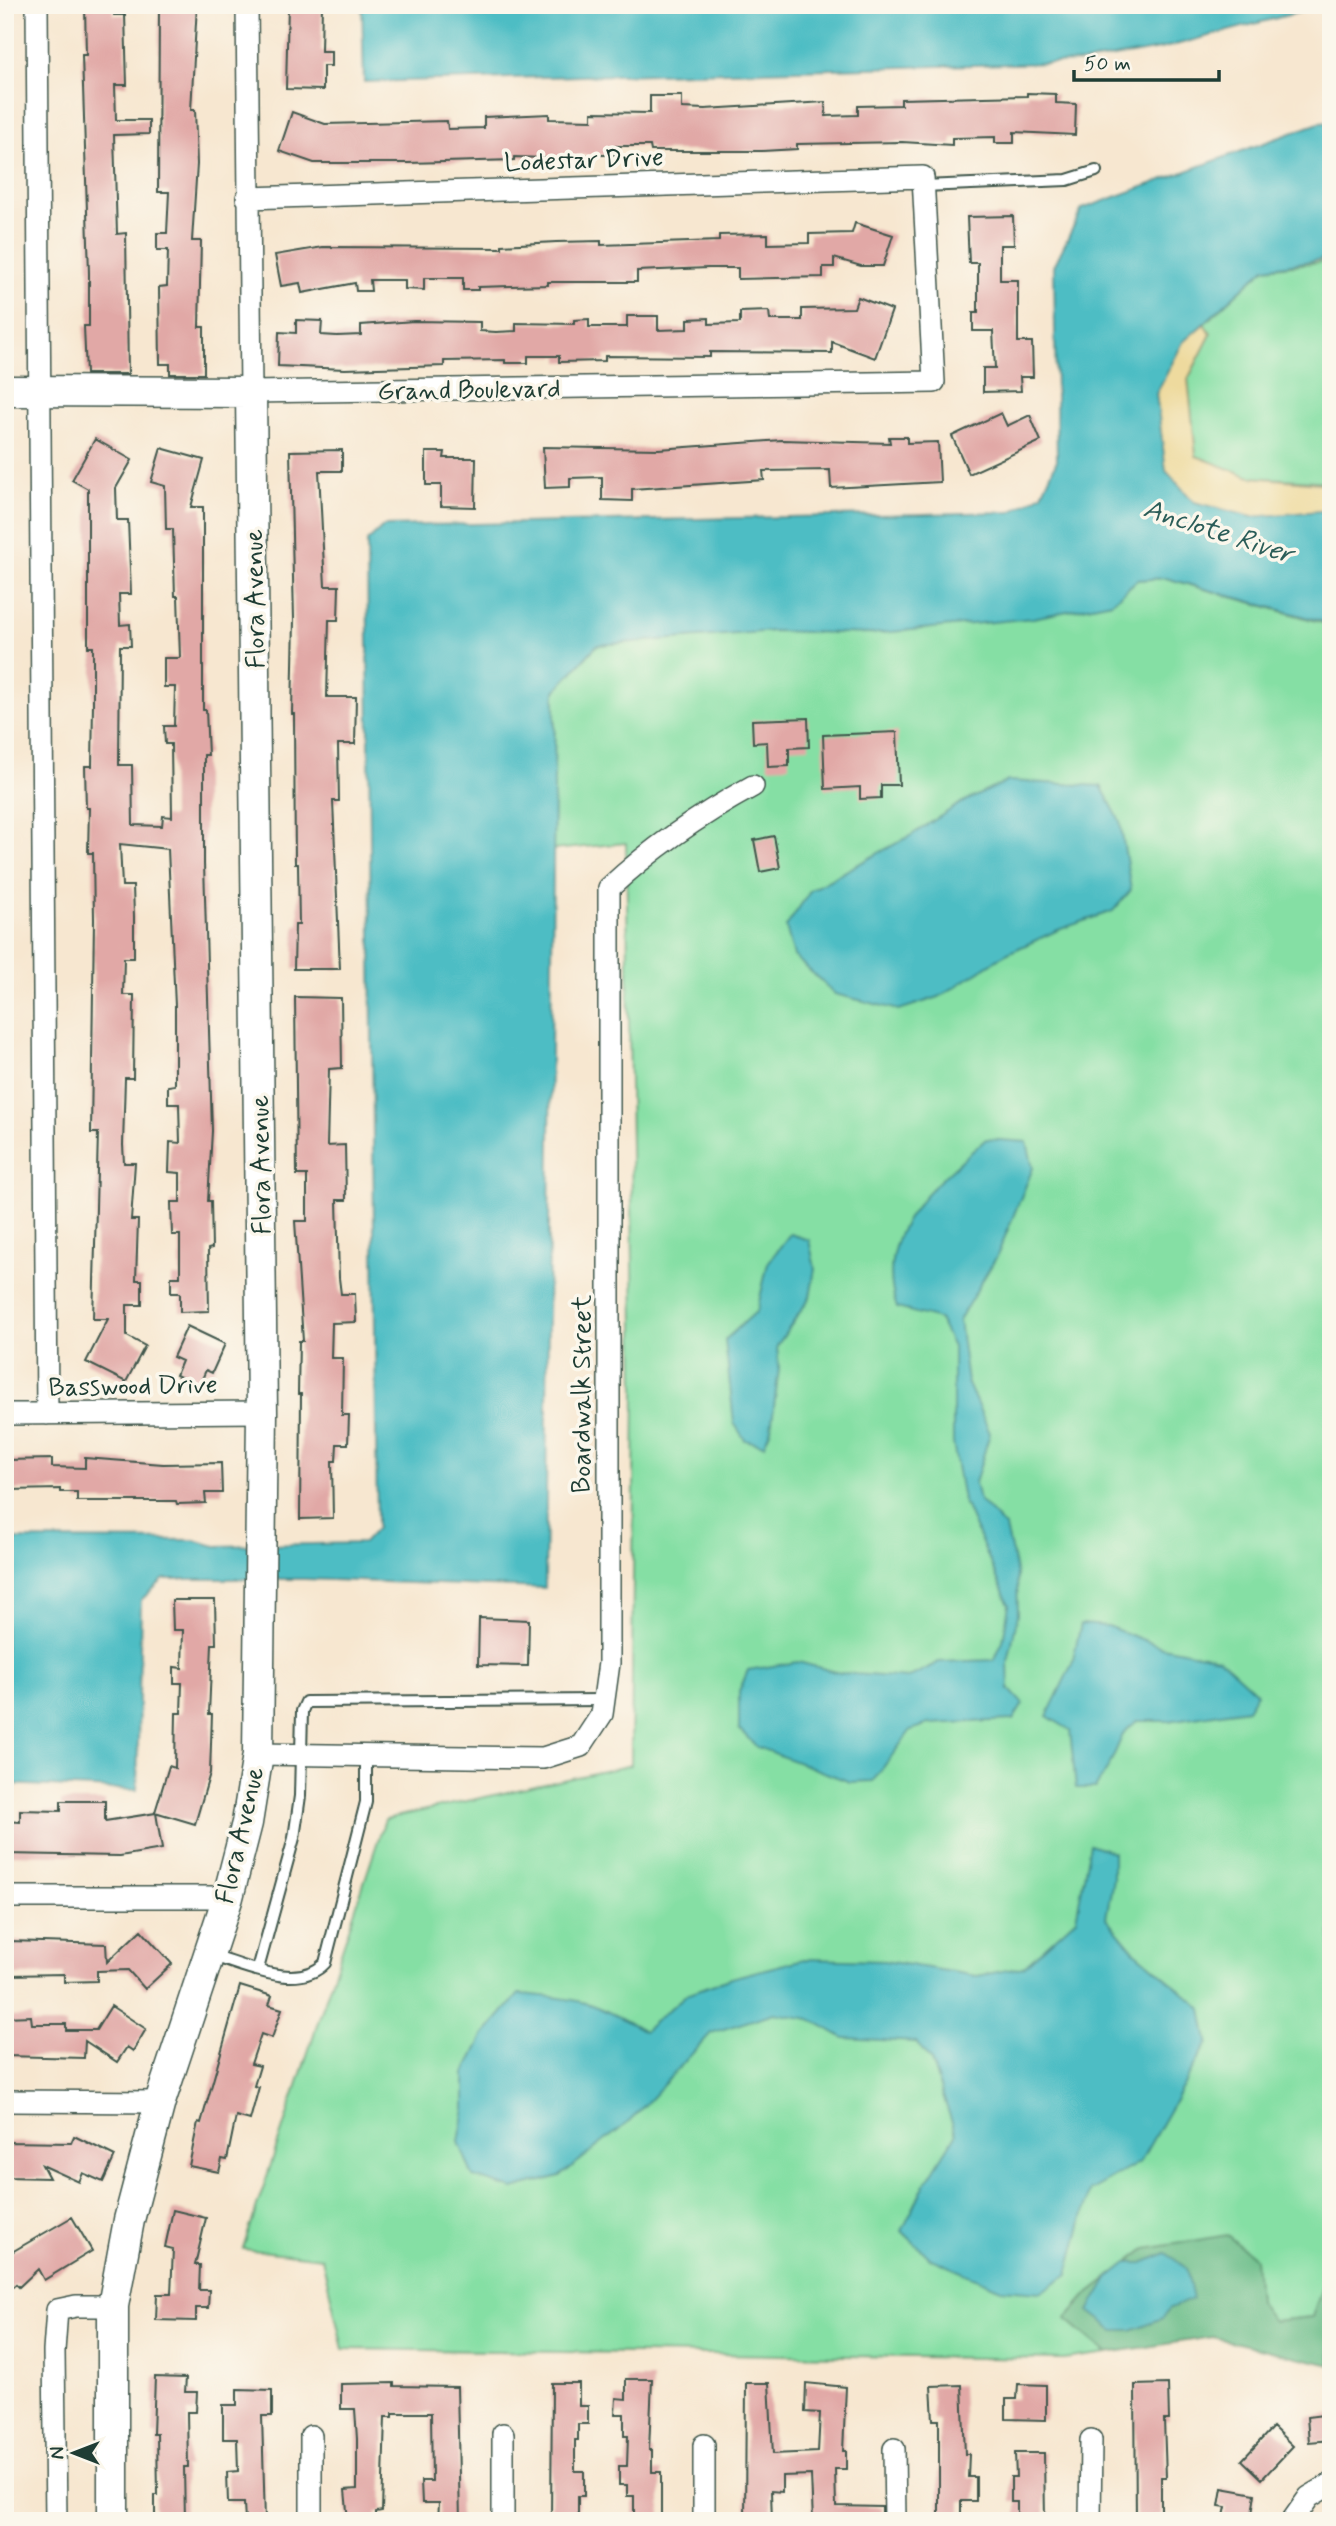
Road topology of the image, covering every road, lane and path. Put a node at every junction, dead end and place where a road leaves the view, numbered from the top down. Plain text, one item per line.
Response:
1 (37, 5) edge
2 (247, 5) edge
3 (1096, 172) dead end
4 (923, 181) junction
5 (247, 198) junction
6 (5, 391) edge
7 (40, 391) junction
8 (251, 392) junction
9 (753, 786) dead end
10 (262, 1412) junction
11 (5, 1414) edge
12 (47, 1414) junction
13 (604, 1700) junction
14 (258, 1754) junction
15 (303, 1754) junction
16 (366, 1755) junction
17 (5, 1897) edge
18 (228, 1897) junction
19 (209, 1955) junction
20 (258, 1969) junction
21 (5, 2101) edge
22 (160, 2102) junction
23 (114, 2306) junction
24 (503, 2434) dead end
25 (311, 2436) dead end
26 (1091, 2440) dead end
27 (704, 2445) dead end
28 (894, 2449) dead end
29 (1331, 2484) edge
30 (56, 2521) edge
31 (114, 2521) edge
32 (311, 2521) edge
33 (503, 2521) edge
34 (705, 2521) edge
35 (895, 2521) edge
36 (1090, 2521) edge
37 (1293, 2521) edge

1 - 7 street
2 - 5 street, Flora Avenue
3 - 4 lane
4 - 5 street, Lodestar Drive
4 - 8 street, Grand Boulevard
5 - 8 street, Flora Avenue
6 - 7 street, Grand Boulevard
7 - 8 street, Grand Boulevard
7 - 12 street
8 - 10 street, Flora Avenue
9 - 13 street, Boardwalk Street
10 - 12 street, Basswood Drive
10 - 14 street, Flora Avenue
11 - 12 street, Basswood Drive
13 - 15 lane
13 - 16 street, Boardwalk Street
14 - 15 street, Boardwalk Street
14 - 18 street, Flora Avenue
15 - 16 street, Boardwalk Street
15 - 20 lane
16 - 20 lane
17 - 18 street
18 - 19 street, Flora Avenue
19 - 20 lane
19 - 22 street, Flora Avenue
21 - 22 street
22 - 23 street, Flora Avenue
23 - 30 street
23 - 31 street, Flora Avenue
24 - 33 street
25 - 32 street
26 - 36 street
27 - 34 street
28 - 35 street
29 - 37 street

